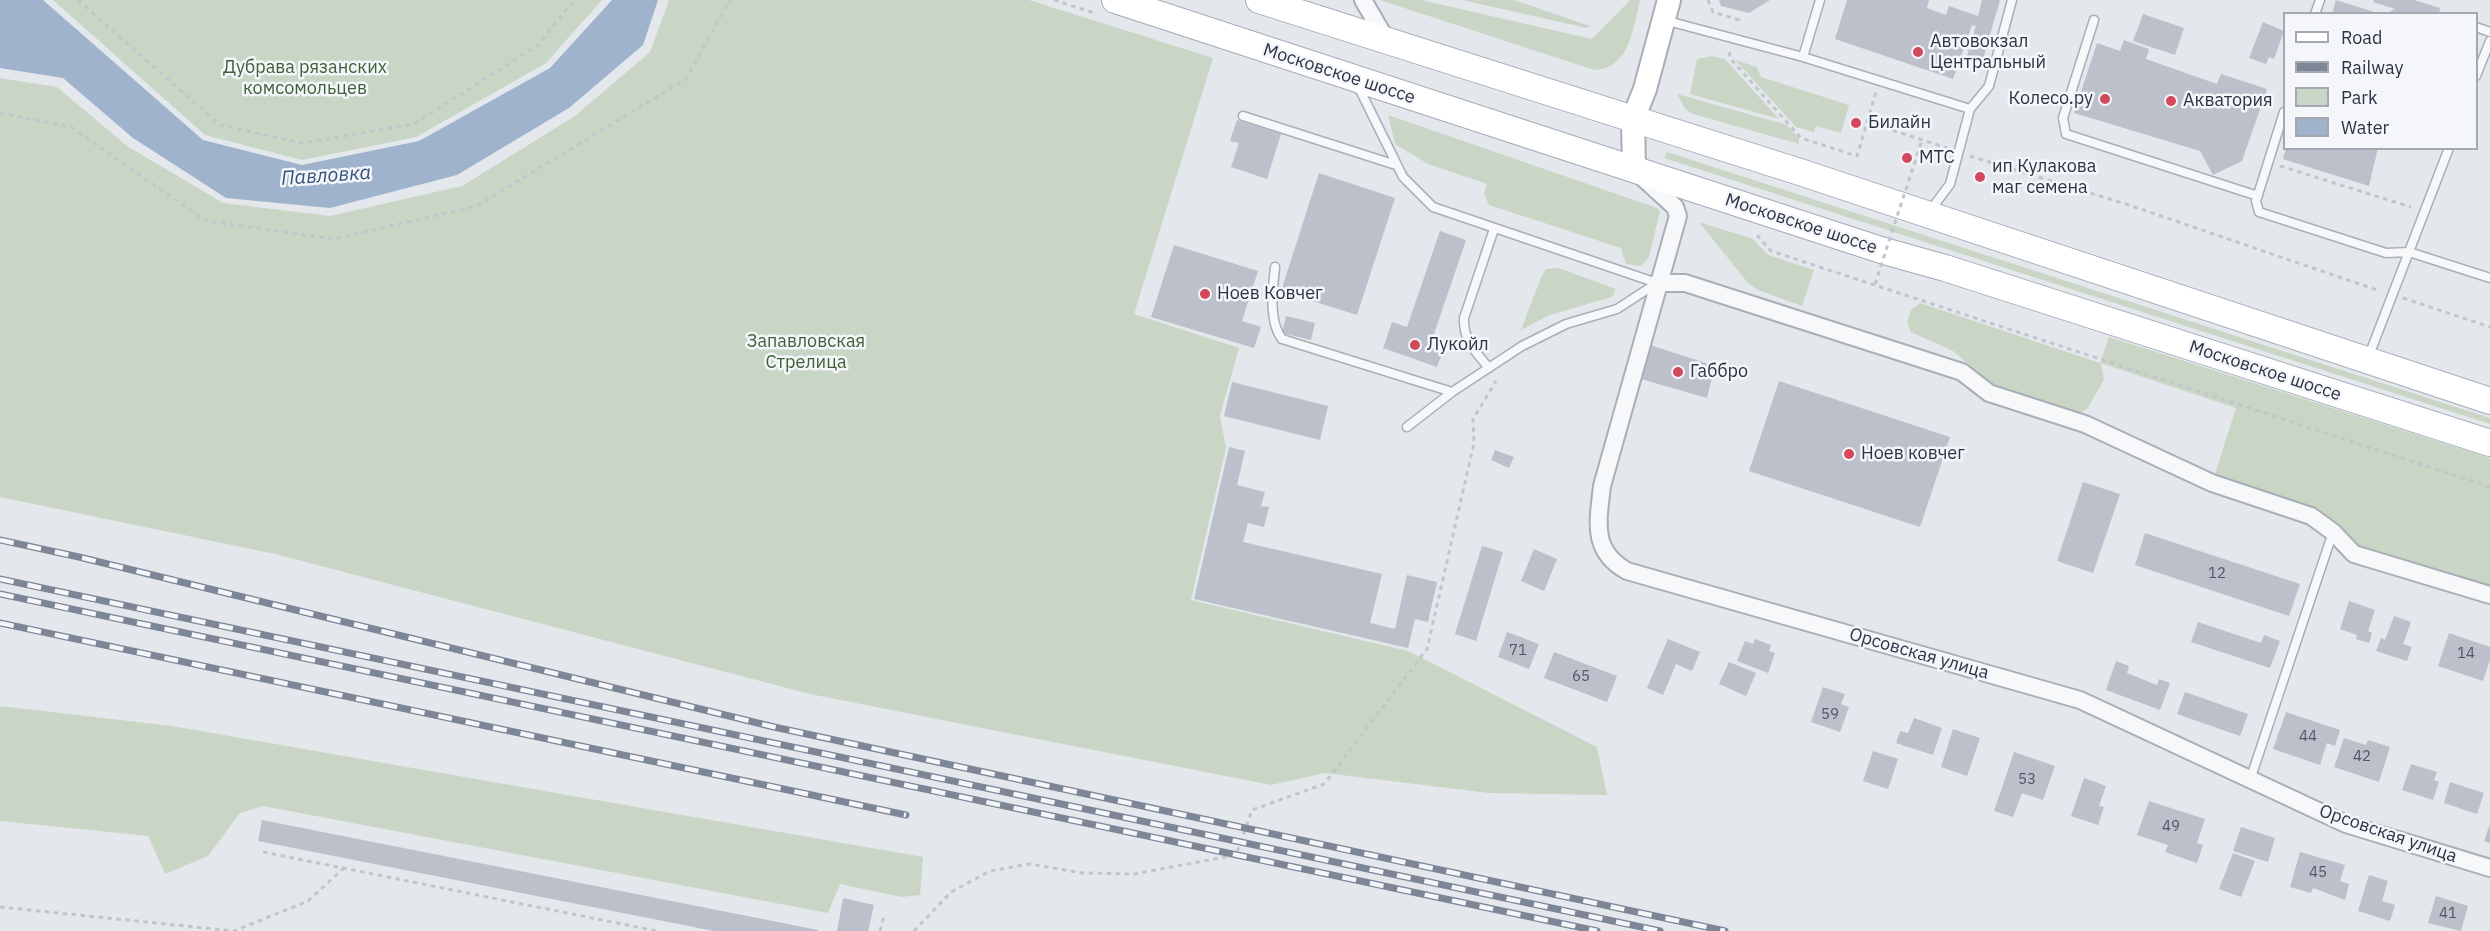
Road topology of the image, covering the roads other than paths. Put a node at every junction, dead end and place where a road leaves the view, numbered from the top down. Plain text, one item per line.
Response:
1 (1115, 0) edge
2 (1259, 0) edge
3 (1363, 0) edge
4 (1820, 0) edge
5 (2012, 0) edge
6 (1667, 10) edge
7 (2094, 20) dead end
8 (2490, 40) edge
9 (1388, 41) junction
10 (1803, 57) junction
11 (2478, 71) edge
12 (1355, 79) junction
13 (1970, 109) junction
14 (2283, 115) edge
15 (1243, 116) dead end
16 (1633, 119) junction
17 (2448, 150) edge
18 (1396, 165) junction
19 (1634, 170) junction
20 (2258, 196) junction
21 (1928, 214) junction
22 (1494, 229) junction
23 (2409, 252) junction
24 (1275, 267) dead end
25 (2490, 278) edge
26 (1657, 283) junction
27 (2367, 361) junction
28 (1489, 368) junction
29 (1452, 392) junction
30 (2490, 401) edge
31 (1407, 427) dead end
32 (2490, 443) edge
33 (2333, 532) junction
34 (2490, 595) edge
35 (2250, 780) junction
36 (2490, 868) edge

1 - 12 main road, Московское шоссе
2 - 9 main road
3 - 9 street
4 - 10 lane
5 - 13 lane
6 - 10 lane
6 - 16 street
7 - 20 lane
8 - 11 lane
9 - 16 main road
10 - 13 lane
12 - 18 lane
12 - 19 main road, Московское шоссе
13 - 21 lane
14 - 20 lane
15 - 18 lane
16 - 19 street
16 - 21 main road
17 - 23 lane
18 - 22 lane
19 - 26 street, Орсовская улица
19 - 32 main road, Московское шоссе
20 - 23 lane
21 - 27 main road
22 - 26 lane
22 - 28 lane
23 - 25 lane
23 - 27 lane
24 - 29 lane
26 - 28 lane
26 - 33 street
26 - 35 street, Орсовская улица
27 - 30 main road
28 - 29 lane
29 - 31 lane
33 - 34 street
33 - 35 lane
35 - 36 street, Орсовская улица

